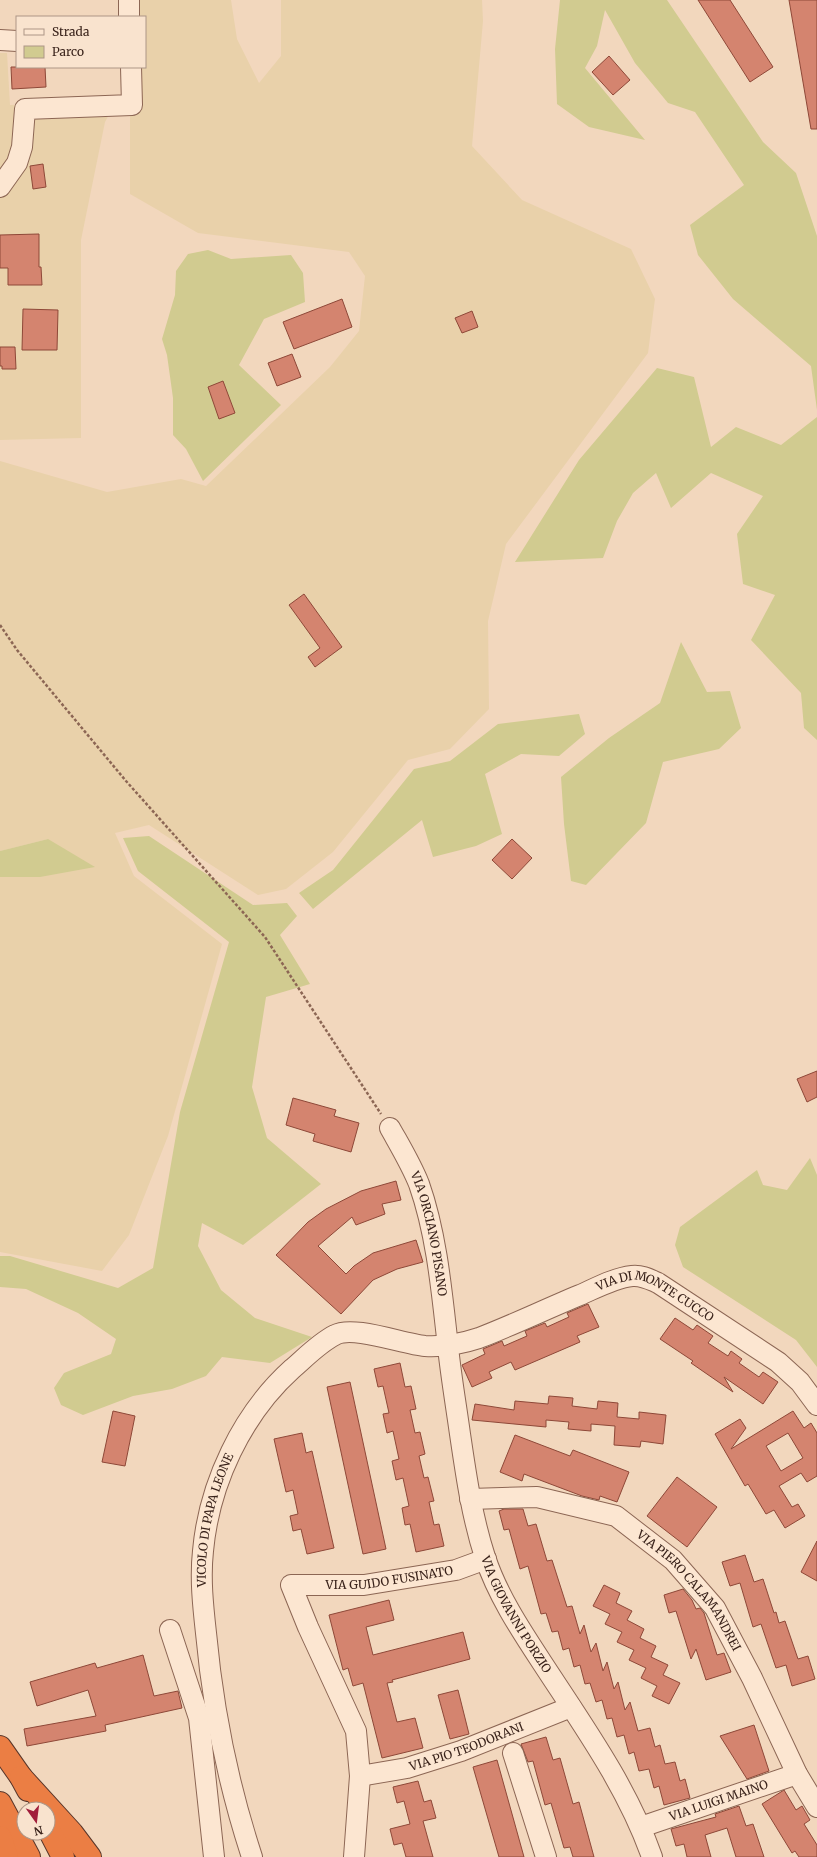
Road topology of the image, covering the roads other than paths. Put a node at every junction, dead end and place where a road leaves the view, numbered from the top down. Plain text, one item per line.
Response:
1 (129, 0) edge
2 (129, 16) edge
3 (0, 40) edge
4 (16, 40) edge
5 (131, 68) edge
6 (0, 187) edge
7 (392, 1131) road end
8 (447, 1346) junction
9 (817, 1405) edge
10 (470, 1499) junction
11 (486, 1559) junction
12 (170, 1630) dead end
13 (571, 1707) junction
14 (0, 1747) edge
15 (513, 1754) dead end
16 (797, 1774) junction
17 (360, 1776) junction
18 (21, 1777) junction
19 (34, 1801) edge
20 (0, 1803) edge
21 (817, 1807) edge
22 (641, 1827) junction
23 (0, 1837) edge
24 (55, 1841) edge
25 (7, 1857) edge
26 (29, 1857) edge
27 (63, 1857) edge
28 (90, 1857) edge
29 (214, 1857) edge
30 (252, 1857) edge
31 (354, 1857) edge
32 (546, 1857) edge
33 (652, 1857) edge

1 - 2 street
3 - 4 street
5 - 6 street
7 - 8 street, VIA ORCIANO PISANO
8 - 9 street, VIA DI MONTE CUCCO
8 - 10 street, VIA GIOVANNI PORZIO
8 - 30 street, VICOLO DI PAPA LEONE
10 - 11 street, VIA GIOVANNI PORZIO
10 - 16 street, VIA PIERO CALAMANDREI
11 - 13 street, VIA GIOVANNI PORZIO
11 - 17 street, VIA GUIDO FUSINATO
12 - 29 street
13 - 17 street, VIA PIO TEODORANI
13 - 22 street, VIA GIOVANNI PORZIO
14 - 18 highway
15 - 32 street
16 - 21 street, VIA PIERO CALAMANDREI
16 - 22 street, VIA LUIGI MAINO
17 - 31 street
18 - 19 highway
18 - 28 highway
20 - 26 highway
22 - 33 street, VIA GIOVANNI PORZIO
23 - 25 highway
24 - 27 highway

